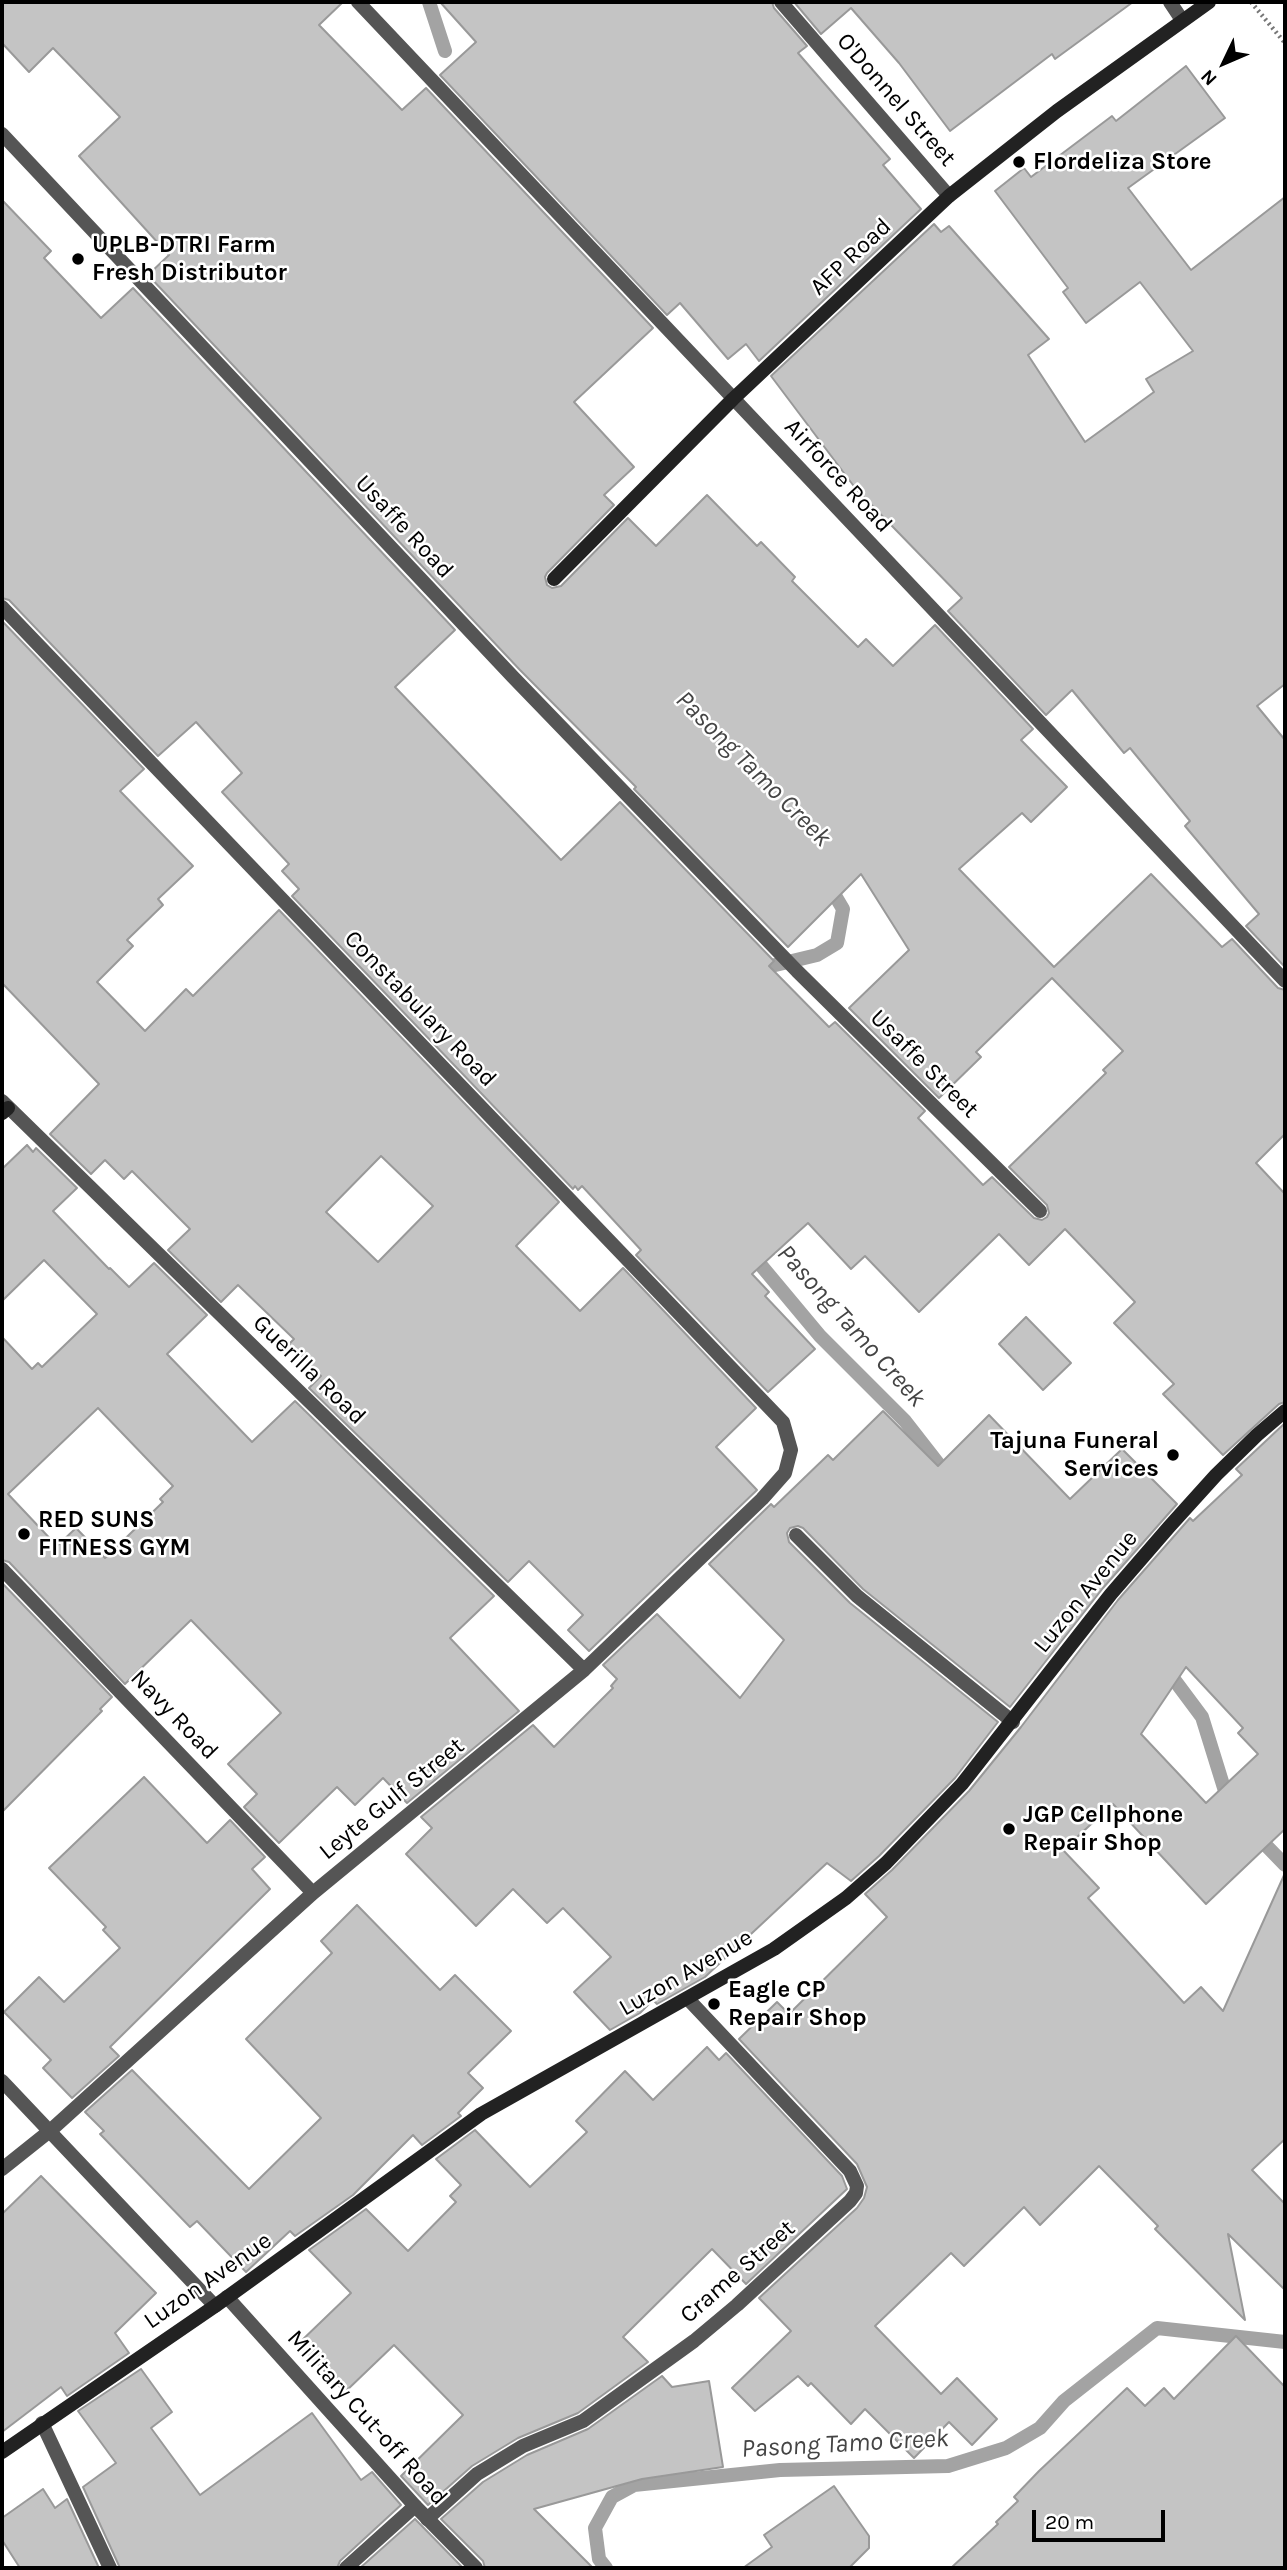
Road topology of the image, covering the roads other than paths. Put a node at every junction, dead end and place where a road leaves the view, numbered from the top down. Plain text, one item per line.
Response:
1 (380, 2) edge
2 (781, 2) edge
3 (1170, 2) edge
4 (1209, 2) edge
5 (363, 7) edge
6 (1182, 20) junction
7 (2, 134) edge
8 (949, 196) junction
9 (733, 399) junction
10 (554, 579) dead end
11 (2, 607) edge
12 (776, 949) joint
13 (1285, 981) edge
14 (4, 1107) edge
15 (1040, 1211) dead end
16 (1285, 1411) edge
17 (791, 1450) joint
18 (796, 1535) dead end
19 (2, 1569) edge
20 (584, 1670) junction
21 (1013, 1722) junction
22 (313, 1893) junction
23 (688, 1999) junction
24 (2, 2081) edge
25 (51, 2130) junction
26 (2, 2169) edge
27 (221, 2301) junction
28 (43, 2423) junction
29 (2, 2452) edge
30 (415, 2507) junction
31 (427, 2519) junction
32 (110, 2568) edge
33 (346, 2568) edge
34 (476, 2568) edge

1 - 5 street
2 - 8 street, O'Donnel Street
3 - 6 street
4 - 6 main road, AFP Road
5 - 9 street, Airforce Road
6 - 8 main road, AFP Road
7 - 12 street, Usaffe Road
8 - 9 main road, AFP Road
9 - 10 main road, AFP Road
9 - 13 street, Airforce Road
11 - 17 street, Constabulary Road
12 - 15 street, Usaffe Street
14 - 20 street, Guerilla Road
16 - 21 main road, Luzon Avenue
17 - 20 street, Leyte Gulf Street
18 - 21 street
19 - 22 street, Navy Road
20 - 22 street, Leyte Gulf Street
21 - 23 main road, Luzon Avenue
22 - 25 street, Leyte Gulf Street
23 - 27 main road, Luzon Avenue
23 - 31 street, Crame Street
24 - 25 street, Military Cut-off Road
25 - 26 street, Leyte Gulf Street
25 - 27 street, Military Cut-off Road
27 - 28 main road, Luzon Avenue
27 - 30 street, Military Cut-off Road
28 - 29 main road, Luzon Avenue
28 - 32 street
30 - 31 street, Military Cut-off Road
30 - 33 street
31 - 34 street, Military Cut-off Road

